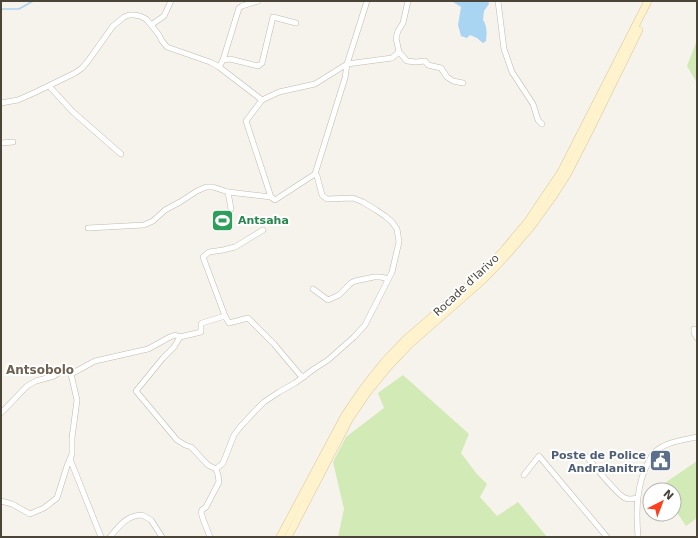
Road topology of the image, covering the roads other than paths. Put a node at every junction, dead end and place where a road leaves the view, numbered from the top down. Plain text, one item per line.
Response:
1 (171, 1) edge
2 (258, 1) edge
3 (367, 1) edge
4 (408, 1) edge
5 (498, 1) edge
6 (648, 1) edge
7 (653, 1) edge
8 (296, 23) dead end
9 (152, 25) junction
10 (399, 52) junction
11 (223, 60) junction
12 (347, 64) junction
13 (218, 67) junction
14 (463, 83) dead end
15 (49, 86) junction
16 (262, 100) junction
17 (1, 103) edge
18 (542, 124) dead end
19 (13, 142) dead end
20 (1, 143) edge
21 (121, 154) dead end
22 (314, 174) junction
23 (228, 192) junction
24 (271, 197) junction
25 (231, 209) dead end
26 (88, 228) dead end
27 (263, 230) dead end
28 (388, 279) junction
29 (313, 289) dead end
30 (225, 316) junction
31 (694, 329) dead end
32 (180, 337) junction
33 (697, 338) edge
34 (61, 372) dead end
35 (304, 377) junction
36 (1, 412) edge
37 (697, 437) edge
38 (586, 456) dead end
39 (70, 459) junction
40 (216, 469) junction
41 (524, 475) dead end
42 (637, 498) junction
43 (1, 501) edge
44 (101, 537) edge
45 (110, 537) edge
46 (162, 537) edge
47 (210, 537) edge
48 (280, 537) edge
49 (288, 537) edge
50 (607, 537) edge
51 (638, 537) edge

1 - 9 street
2 - 11 street
3 - 12 street
4 - 10 street
5 - 18 street
6 - 48 main road, Rocade d'Iarivo
7 - 49 main road, Rocade d'Iarivo
8 - 11 street
9 - 13 street
9 - 15 street
10 - 12 street
10 - 14 street
11 - 13 street
12 - 16 street
12 - 22 street
13 - 16 street
15 - 17 street
15 - 21 street
16 - 24 street
19 - 20 street
22 - 24 street
22 - 28 street
23 - 24 street
23 - 25 street
23 - 26 street
27 - 30 street
28 - 29 street
28 - 35 street
30 - 32 street
30 - 35 street
31 - 33 street
32 - 39 street
32 - 40 street
34 - 36 street
35 - 40 street
37 - 42 street
38 - 42 street
39 - 43 street
39 - 44 street
40 - 47 street
41 - 50 street
42 - 51 street
45 - 46 street

